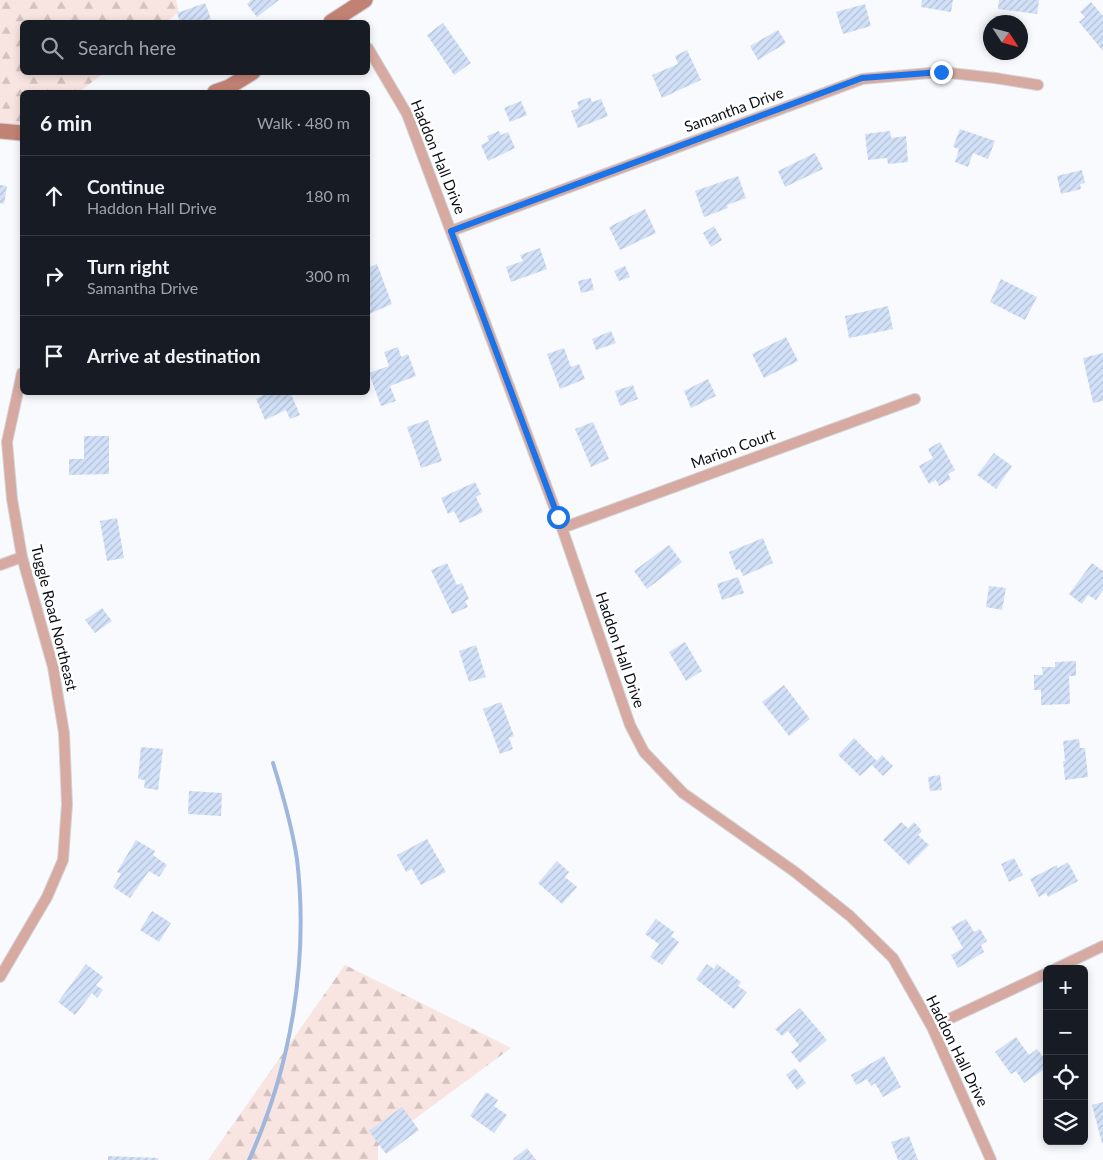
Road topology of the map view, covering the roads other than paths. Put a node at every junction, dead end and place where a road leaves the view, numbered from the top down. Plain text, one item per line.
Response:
1 (365, 0) edge
2 (347, 18) edge
3 (370, 51) edge
4 (248, 75) edge
5 (1038, 85) dead end
6 (220, 90) edge
7 (0, 131) edge
8 (20, 133) edge
9 (451, 231) junction
10 (20, 382) edge
11 (915, 399) dead end
12 (562, 528) junction
13 (22, 557) junction
14 (0, 565) edge
15 (1103, 946) edge
16 (1063, 965) edge
17 (1043, 975) edge
18 (0, 977) edge
19 (932, 1026) junction
20 (991, 1160) edge

1 - 2 main road
3 - 9 street, Haddon Hall Drive
4 - 6 main road
5 - 9 street, Samantha Drive
7 - 8 main road
9 - 12 street, Haddon Hall Drive
10 - 13 street, Tuggle Road Northeast
11 - 12 street, Marion Court
12 - 19 street, Haddon Hall Drive
13 - 14 street
13 - 18 street, Tuggle Road Northeast
15 - 16 street
17 - 19 street
19 - 20 street, Haddon Hall Drive

